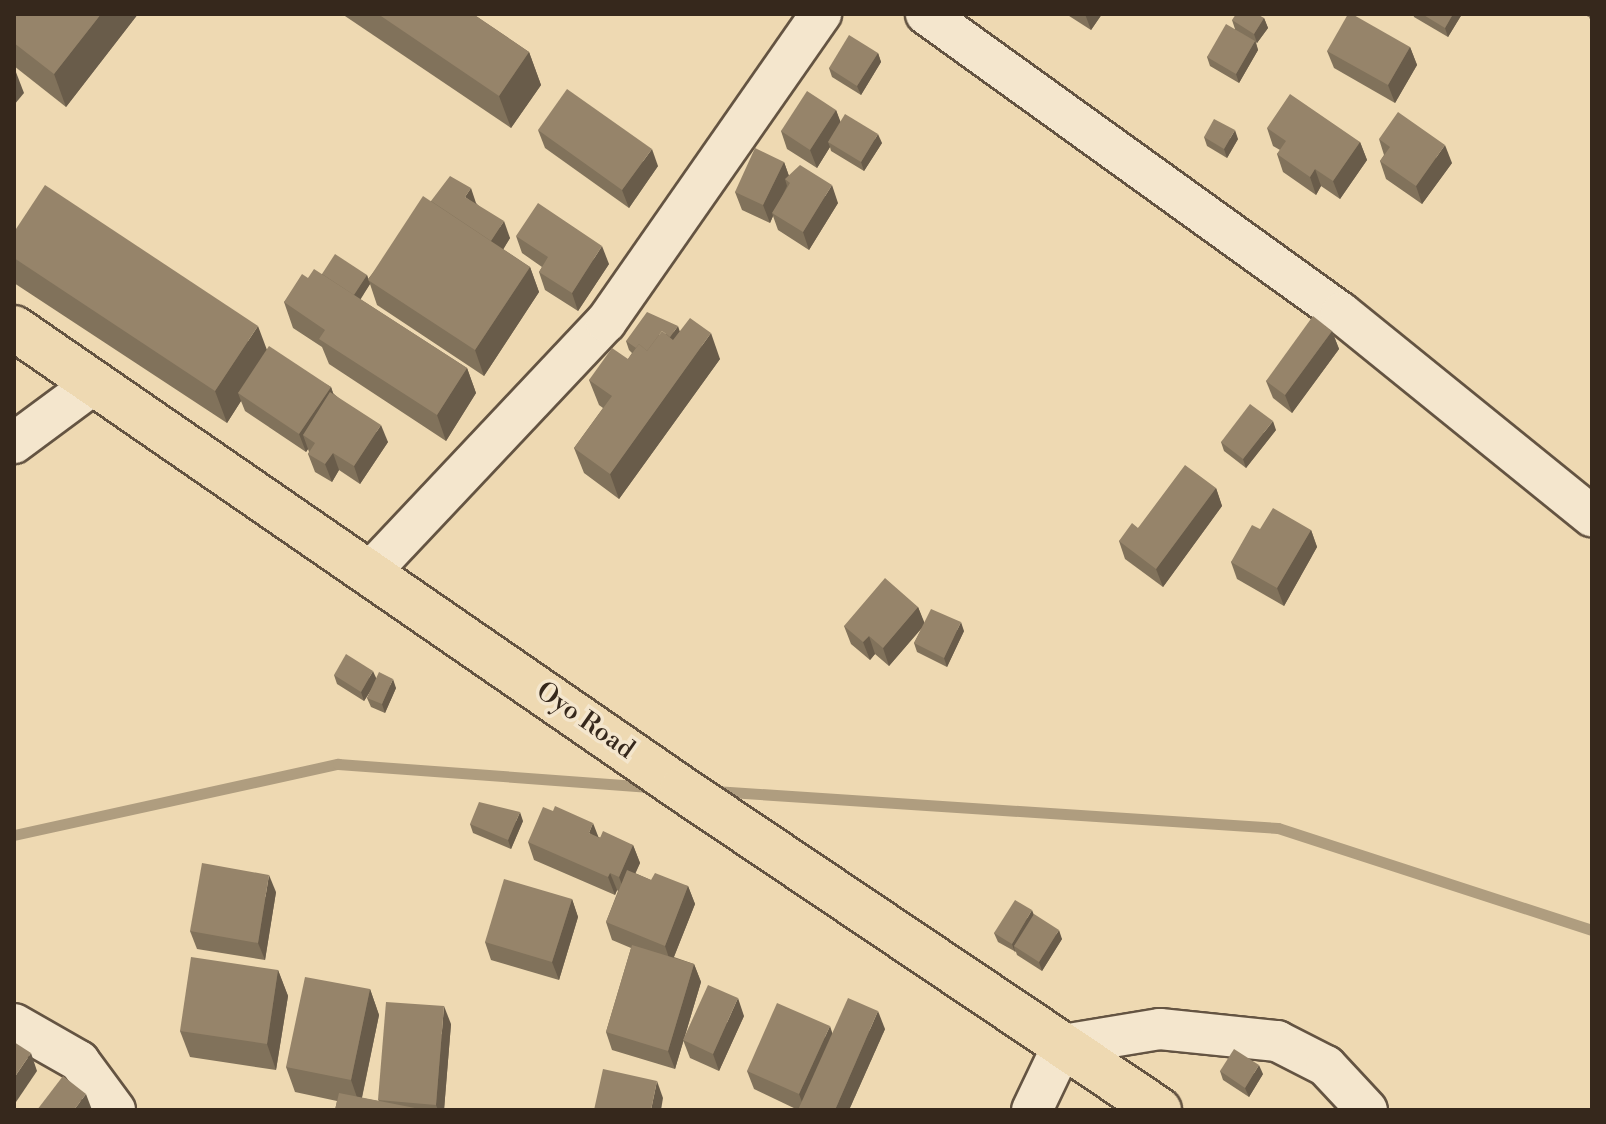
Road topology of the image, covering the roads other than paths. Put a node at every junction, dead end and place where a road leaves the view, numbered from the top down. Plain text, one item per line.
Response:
1 (821, 14) edge
2 (926, 14) edge
3 (14, 328) edge
4 (95, 383) junction
5 (14, 443) edge
6 (1592, 516) edge
7 (371, 571) junction
8 (14, 1024) edge
9 (1063, 1045) junction
10 (115, 1110) edge
11 (1032, 1110) edge
12 (1159, 1110) edge
13 (1367, 1110) edge

1 - 7 street
2 - 6 street
3 - 4 highway, Oyo Road
4 - 5 street
4 - 7 highway, Oyo Road
7 - 9 highway, Oyo Road
8 - 10 street
9 - 11 street
9 - 12 highway, Oyo Road
9 - 13 street

